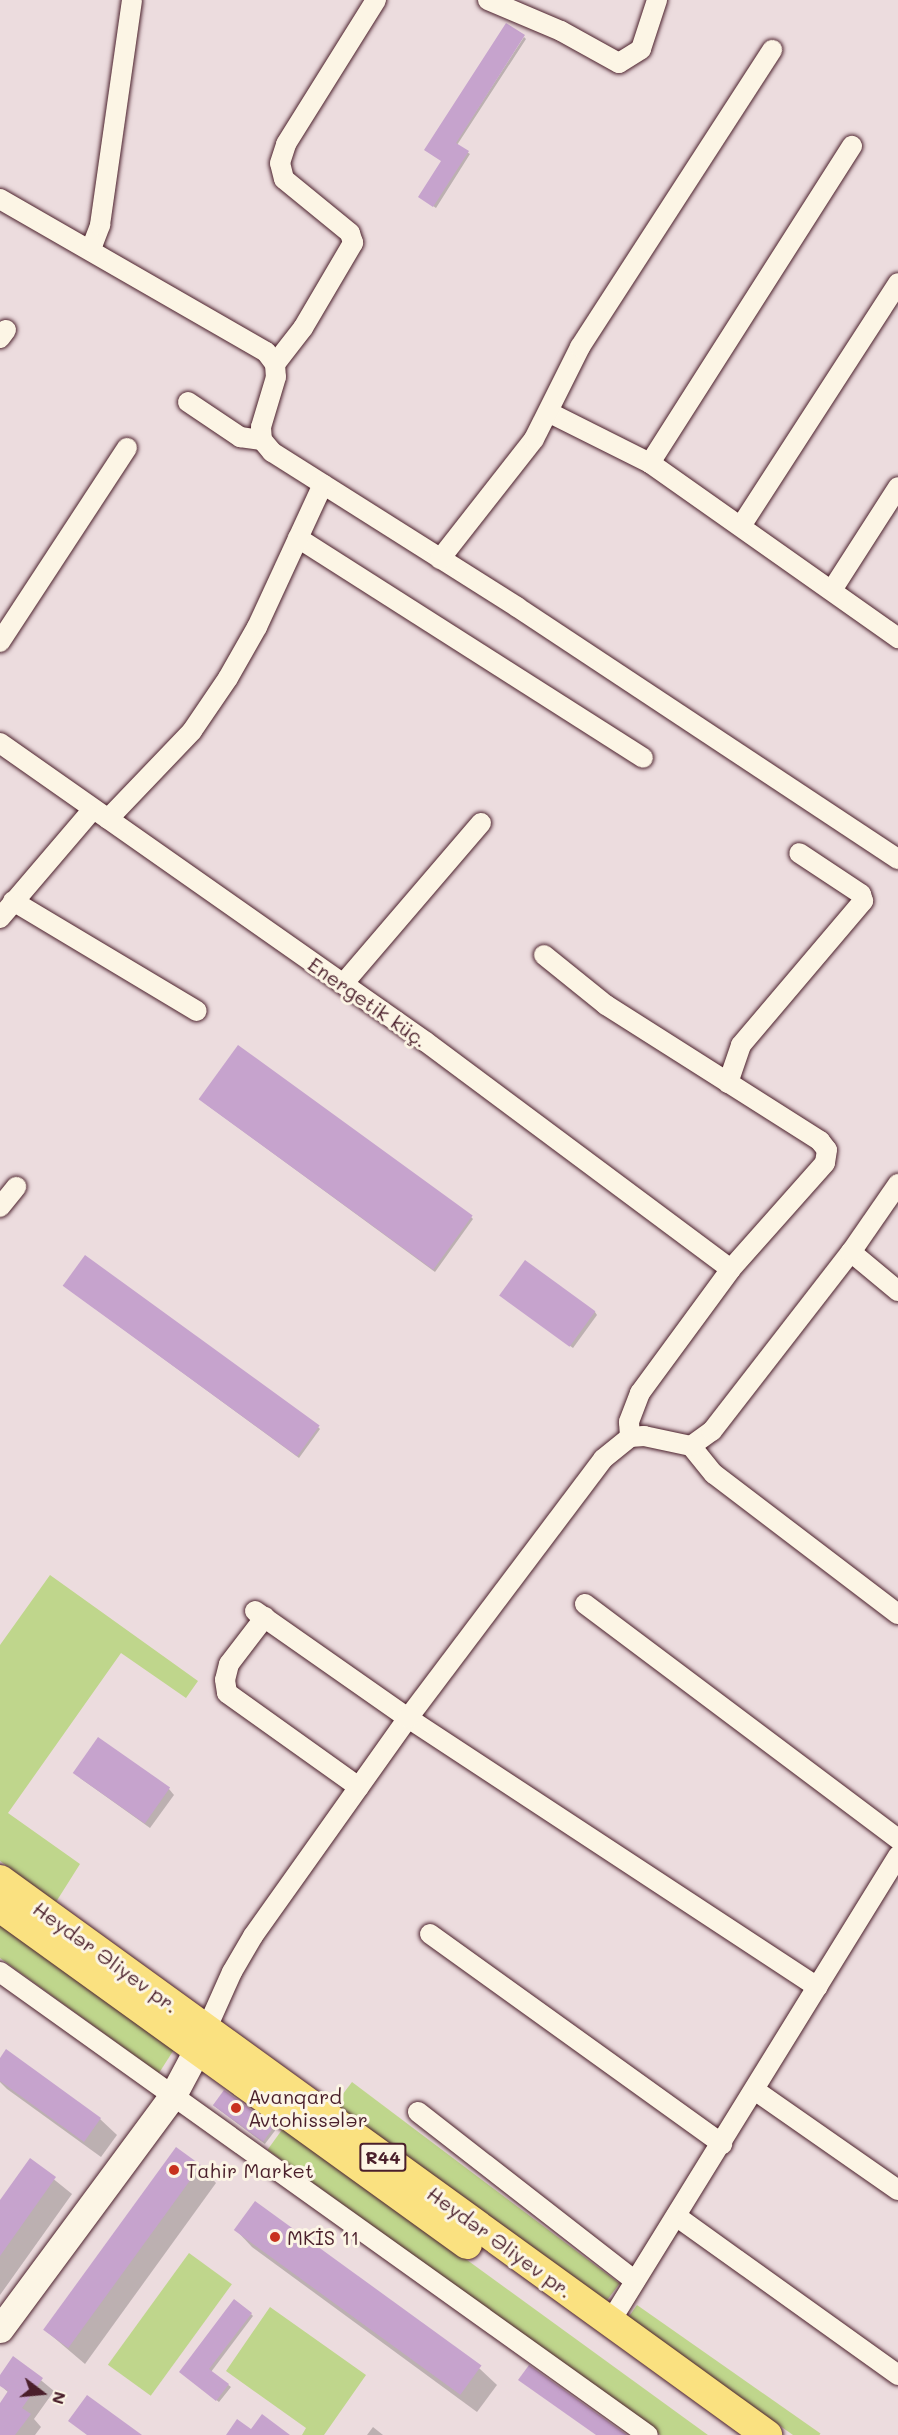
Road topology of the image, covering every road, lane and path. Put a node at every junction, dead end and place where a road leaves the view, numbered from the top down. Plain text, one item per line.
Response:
1 (132, 0) edge
2 (376, 0) edge
3 (488, 0) edge
4 (657, 0) edge
5 (772, 50) dead end
6 (852, 146) dead end
7 (0, 199) edge
8 (91, 249) junction
9 (898, 283) edge
10 (274, 364) junction
11 (188, 402) dead end
12 (550, 413) junction
13 (262, 440) junction
14 (127, 448) dead end
15 (650, 463) junction
16 (323, 484) junction
17 (898, 487) edge
18 (741, 526) junction
19 (298, 538) junction
20 (440, 559) junction
21 (832, 590) junction
22 (898, 638) edge
23 (0, 642) edge
24 (0, 743) edge
25 (644, 758) dead end
26 (101, 814) junction
27 (481, 823) dead end
28 (799, 853) dead end
29 (898, 859) edge
30 (13, 901) junction
31 (0, 918) edge
32 (544, 955) dead end
33 (343, 984) junction
34 (197, 1011) dead end
35 (728, 1083) junction
36 (898, 1184) edge
37 (16, 1187) dead end
38 (0, 1207) edge
39 (851, 1252) junction
40 (731, 1269) junction
41 (898, 1292) edge
42 (630, 1437) junction
43 (691, 1446) junction
44 (585, 1604) dead end
45 (898, 1614) edge
46 (408, 1718) junction
47 (359, 1787) junction
48 (898, 1839) edge
49 (898, 1856) edge
50 (0, 1880) edge
51 (0, 1906) edge
52 (430, 1934) dead end
53 (0, 1972) edge
54 (818, 1987) junction
55 (202, 2039) junction
56 (756, 2091) junction
57 (172, 2096) junction
58 (418, 2112) dead end
59 (722, 2144) junction
60 (898, 2190) edge
61 (676, 2216) junction
62 (635, 2281) junction
63 (610, 2322) junction
64 (0, 2329) edge
65 (898, 2374) edge
66 (648, 2435) edge
67 (733, 2435) edge
68 (767, 2435) edge

1 - 8 street
2 - 10 street
3 - 4 street
5 - 12 street
6 - 15 street
7 - 8 street
8 - 10 street
9 - 18 street
10 - 13 street
11 - 13 street
12 - 15 street
12 - 20 street
13 - 16 street
14 - 23 street
15 - 18 street
16 - 19 street
16 - 20 street
17 - 21 street
18 - 21 street
19 - 25 street
19 - 26 street
20 - 29 street
21 - 22 street
24 - 26 street, Energetik küç.
26 - 30 street
26 - 33 street, Energetik küç.
27 - 33 street
28 - 35 street
30 - 31 street
30 - 34 street
32 - 35 street
33 - 40 street, Energetik küç.
35 - 40 street
36 - 39 street
37 - 38 street
39 - 41 street
39 - 43 street
40 - 42 street
42 - 43 street
42 - 46 street
43 - 45 street
44 - 48 street
46 - 47 street
46 - 47 street
46 - 54 street
47 - 55 street
49 - 54 street
50 - 55 main road, Heydər Əliyev pr. / R44
51 - 55 main road, Heydər Əliyev pr. / R44
52 - 59 street
53 - 57 street
54 - 56 street
55 - 57 street
55 - 63 main road, Heydər Əliyev pr. / R44
55 - 67 main road, Heydər Əliyev pr. / R44
56 - 59 street
56 - 60 street
57 - 64 street
57 - 66 street
58 - 62 street
59 - 61 street
61 - 62 street
61 - 65 street
62 - 63 street
63 - 68 main road, Heydər Əliyev pr. / R44

